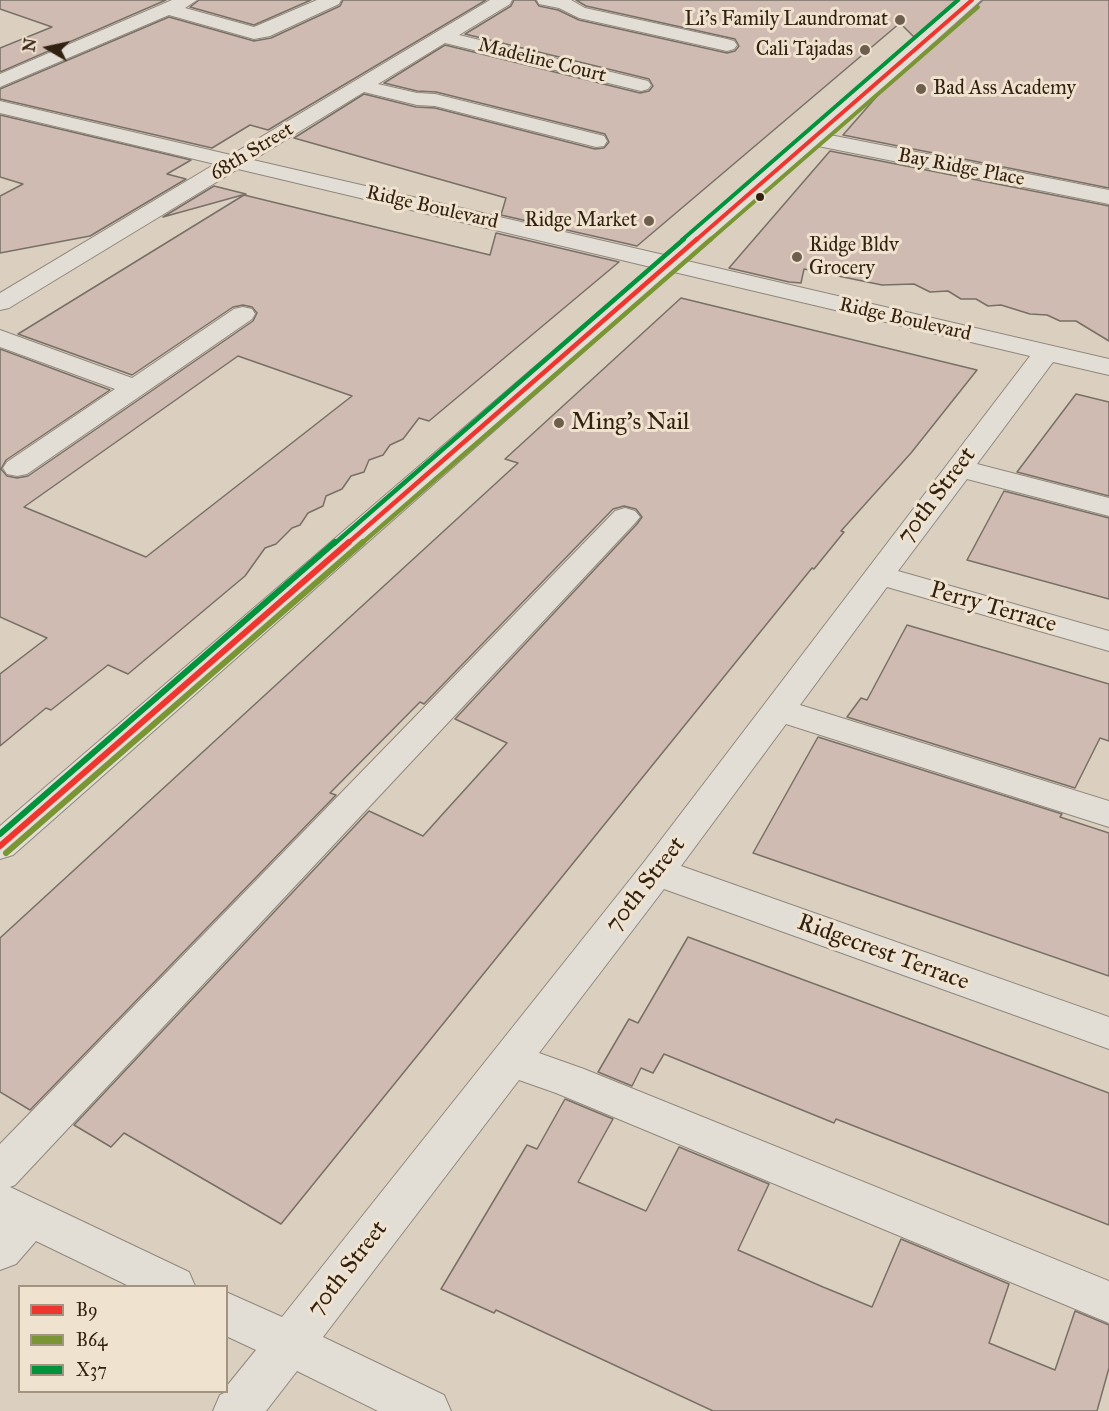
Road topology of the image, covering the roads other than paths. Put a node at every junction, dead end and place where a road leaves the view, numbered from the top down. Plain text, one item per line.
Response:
1 (188, 0) edge
2 (332, 0) edge
3 (503, 0) edge
4 (546, 0) edge
5 (972, 0) edge
6 (167, 9) junction
7 (443, 37) junction
8 (727, 45) dead end
9 (0, 81) edge
10 (641, 85) dead end
11 (363, 86) junction
12 (0, 107) edge
13 (812, 138) junction
14 (596, 141) dead end
15 (235, 162) junction
16 (1109, 197) edge
17 (669, 264) junction
18 (0, 303) edge
19 (243, 314) dead end
20 (0, 338) edge
21 (1046, 352) junction
22 (1109, 368) edge
23 (136, 388) junction
24 (17, 468) dead end
25 (959, 468) junction
26 (1109, 507) edge
27 (625, 517) dead end
28 (878, 575) junction
29 (1109, 641) edge
30 (778, 710) junction
31 (1109, 814) edge
32 (0, 846) edge
33 (657, 872) junction
34 (1109, 1033) edge
35 (510, 1060) junction
36 (0, 1172) edge
37 (15, 1210) edge
38 (0, 1250) edge
39 (169, 1285) edge
40 (1109, 1302) edge
41 (228, 1314) edge
42 (289, 1343) junction
43 (237, 1411) edge
44 (427, 1411) edge

1 - 6 street
2 - 6 street
3 - 7 street, 68th Street
4 - 8 street
5 - 13 street
6 - 9 street
7 - 10 street, Madeline Court
7 - 11 street, 68th Street
11 - 14 street
11 - 15 street, 68th Street
12 - 15 street, Ridge Boulevard
13 - 16 street, Bay Ridge Place
13 - 17 street
15 - 17 street, Ridge Boulevard
15 - 18 street, 68th Street
17 - 21 street, Ridge Boulevard
17 - 32 street
19 - 23 street
20 - 23 street
21 - 22 street, Ridge Boulevard
21 - 25 street, 70th Street
23 - 24 street
25 - 26 street
25 - 28 street, 70th Street
27 - 36 street
28 - 29 street, Perry Terrace
28 - 30 street, 70th Street
30 - 31 street
30 - 33 street, 70th Street
33 - 34 street, Ridgecrest Terrace
33 - 35 street, 70th Street
35 - 40 street
35 - 42 street, 70th Street
37 - 38 street
37 - 39 street
41 - 42 street
42 - 43 street, 70th Street
42 - 44 street

